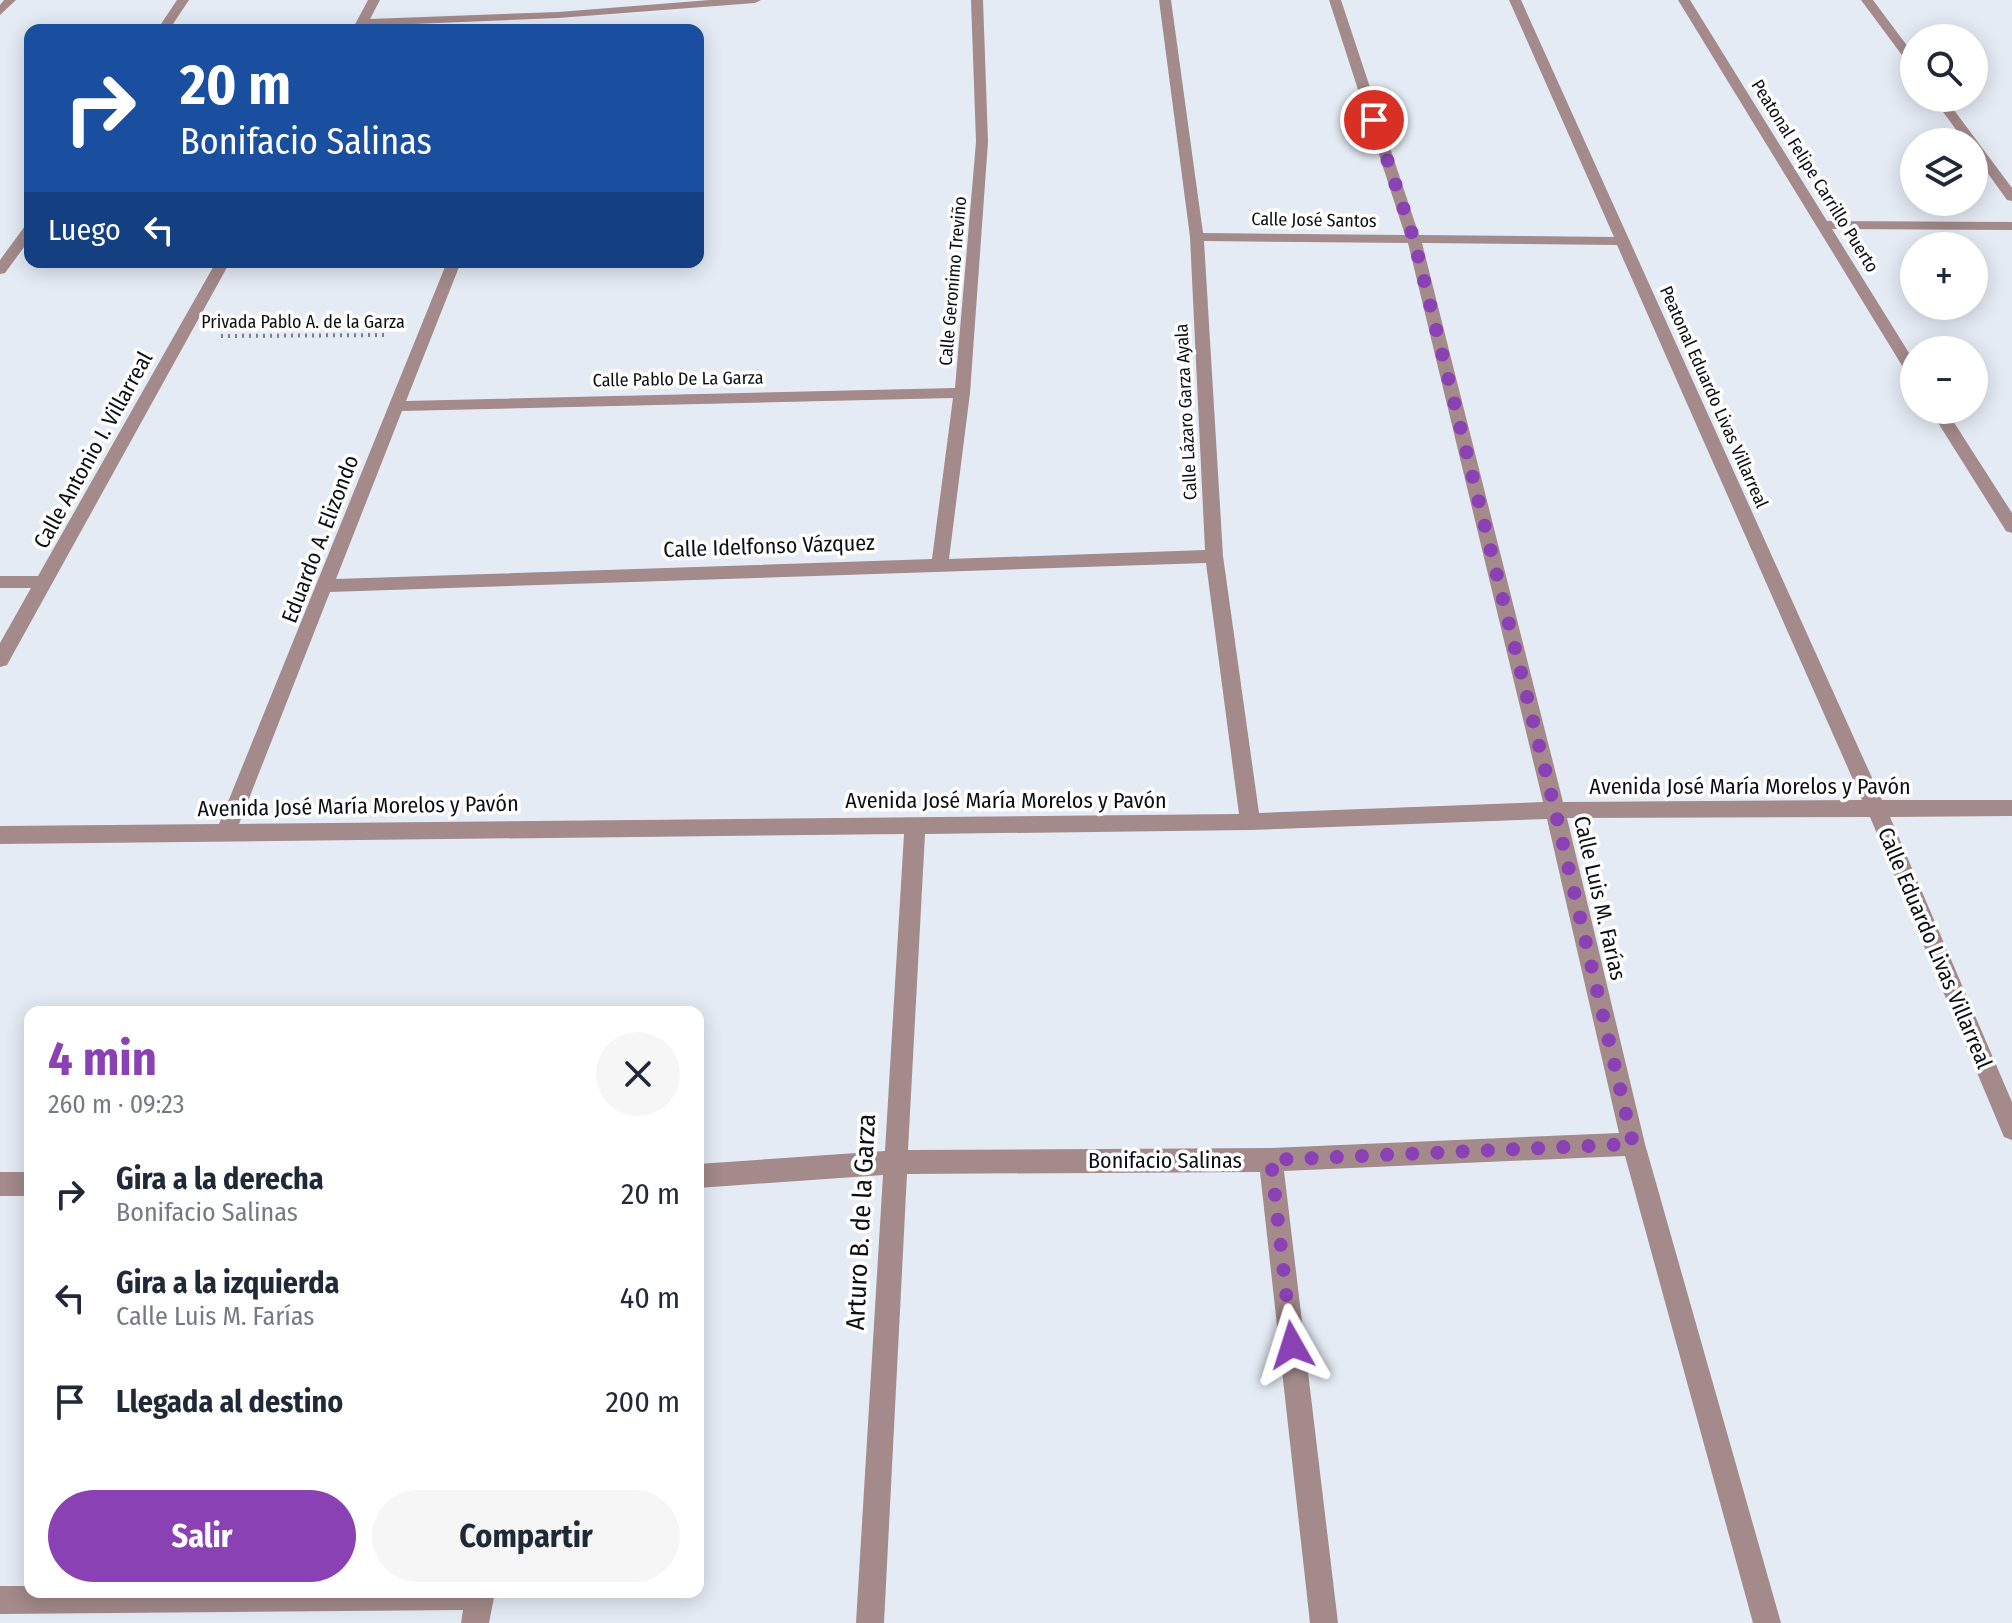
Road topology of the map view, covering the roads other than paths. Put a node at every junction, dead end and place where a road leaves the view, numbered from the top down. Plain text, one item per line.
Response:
1 (10, 0) edge
2 (183, 0) edge
3 (374, 0) edge
4 (755, 0) edge
5 (977, 0) edge
6 (1165, 0) edge
7 (1335, 0) edge
8 (1515, 0) edge
9 (1684, 0) edge
10 (1867, 0) edge
11 (0, 12) edge
12 (558, 15) junction
13 (167, 24) edge
14 (362, 24) edge
15 (410, 24) edge
16 (554, 24) edge
17 (1900, 44) edge
18 (1988, 164) edge
19 (2012, 197) edge
20 (1820, 225) junction
21 (2012, 226) edge
22 (24, 237) edge
23 (1197, 237) junction
24 (1414, 240) junction
25 (1622, 241) junction
26 (220, 268) edge
27 (452, 268) edge
28 (0, 270) edge
29 (1900, 351) edge
30 (962, 393) junction
31 (394, 406) junction
32 (1947, 424) edge
33 (2012, 527) edge
34 (1214, 556) junction
35 (940, 563) junction
36 (0, 582) edge
37 (44, 582) junction
38 (326, 586) junction
39 (0, 660) edge
40 (2012, 808) edge
41 (1555, 810) junction
42 (1877, 811) junction
43 (1250, 822) junction
44 (915, 825) junction
45 (226, 831) junction
46 (0, 835) edge
47 (2012, 1129) edge
48 (1633, 1144) junction
49 (1271, 1160) junction
50 (894, 1162) junction
51 (704, 1176) edge
52 (0, 1184) edge
53 (24, 1184) edge
54 (0, 1600) edge
55 (479, 1604) edge
56 (870, 1623) edge
57 (1324, 1623) edge
58 (1767, 1623) edge

1 - 11 street
2 - 13 street
3 - 14 street
4 - 12 street
5 - 30 street, Calle Geronimo Treviño
6 - 23 street, Calle Lázaro Garza Ayala
7 - 24 street, Calle Luis M. Farías
8 - 25 street, Peatonal Eduardo Livas Villarreal
9 - 20 street, Peatonal Felipe Carrillo Puerto
10 - 17 street
12 - 15 street
12 - 16 street
18 - 19 street
20 - 21 street
20 - 29 street, Peatonal Felipe Carrillo Puerto
22 - 28 street
23 - 24 street, Calle José Santos
23 - 34 street, Calle Lázaro Garza Ayala
24 - 25 street, Calle José Santos
24 - 41 street, Calle Luis M. Farías
25 - 42 street, Peatonal Eduardo Livas Villarreal
26 - 37 street, Calle Antonio I. Villarreal
27 - 31 street, Eduardo A. Elizondo
30 - 31 street, Calle Pablo De La Garza
30 - 35 street, Calle Geronimo Treviño
31 - 38 street, Eduardo A. Elizondo
32 - 33 street
34 - 35 street, Calle Idelfonso Vázquez
34 - 43 street, Calle Lázaro Garza Ayala
35 - 38 street, Calle Idelfonso Vázquez
36 - 37 street
37 - 39 street, Calle Antonio I. Villarreal
38 - 45 street, Eduardo A. Elizondo
40 - 42 street, Avenida José María Morelos y Pavón
41 - 42 street, Avenida José María Morelos y Pavón
41 - 43 street, Avenida José María Morelos y Pavón
41 - 48 street, Calle Luis M. Farías
42 - 47 street, Calle Eduardo Livas Villarreal
43 - 44 street, Avenida José María Morelos y Pavón
44 - 45 street, Avenida José María Morelos y Pavón
44 - 50 street, Arturo B. de la Garza
45 - 46 street, Avenida José María Morelos y Pavón
48 - 49 street, Bonifacio Salinas
48 - 58 street, Calle Luis M. Farías
49 - 50 street, Bonifacio Salinas
49 - 57 street
50 - 51 street, Bonifacio Salinas
50 - 56 street, Arturo B. de la Garza
52 - 53 street
54 - 55 street

